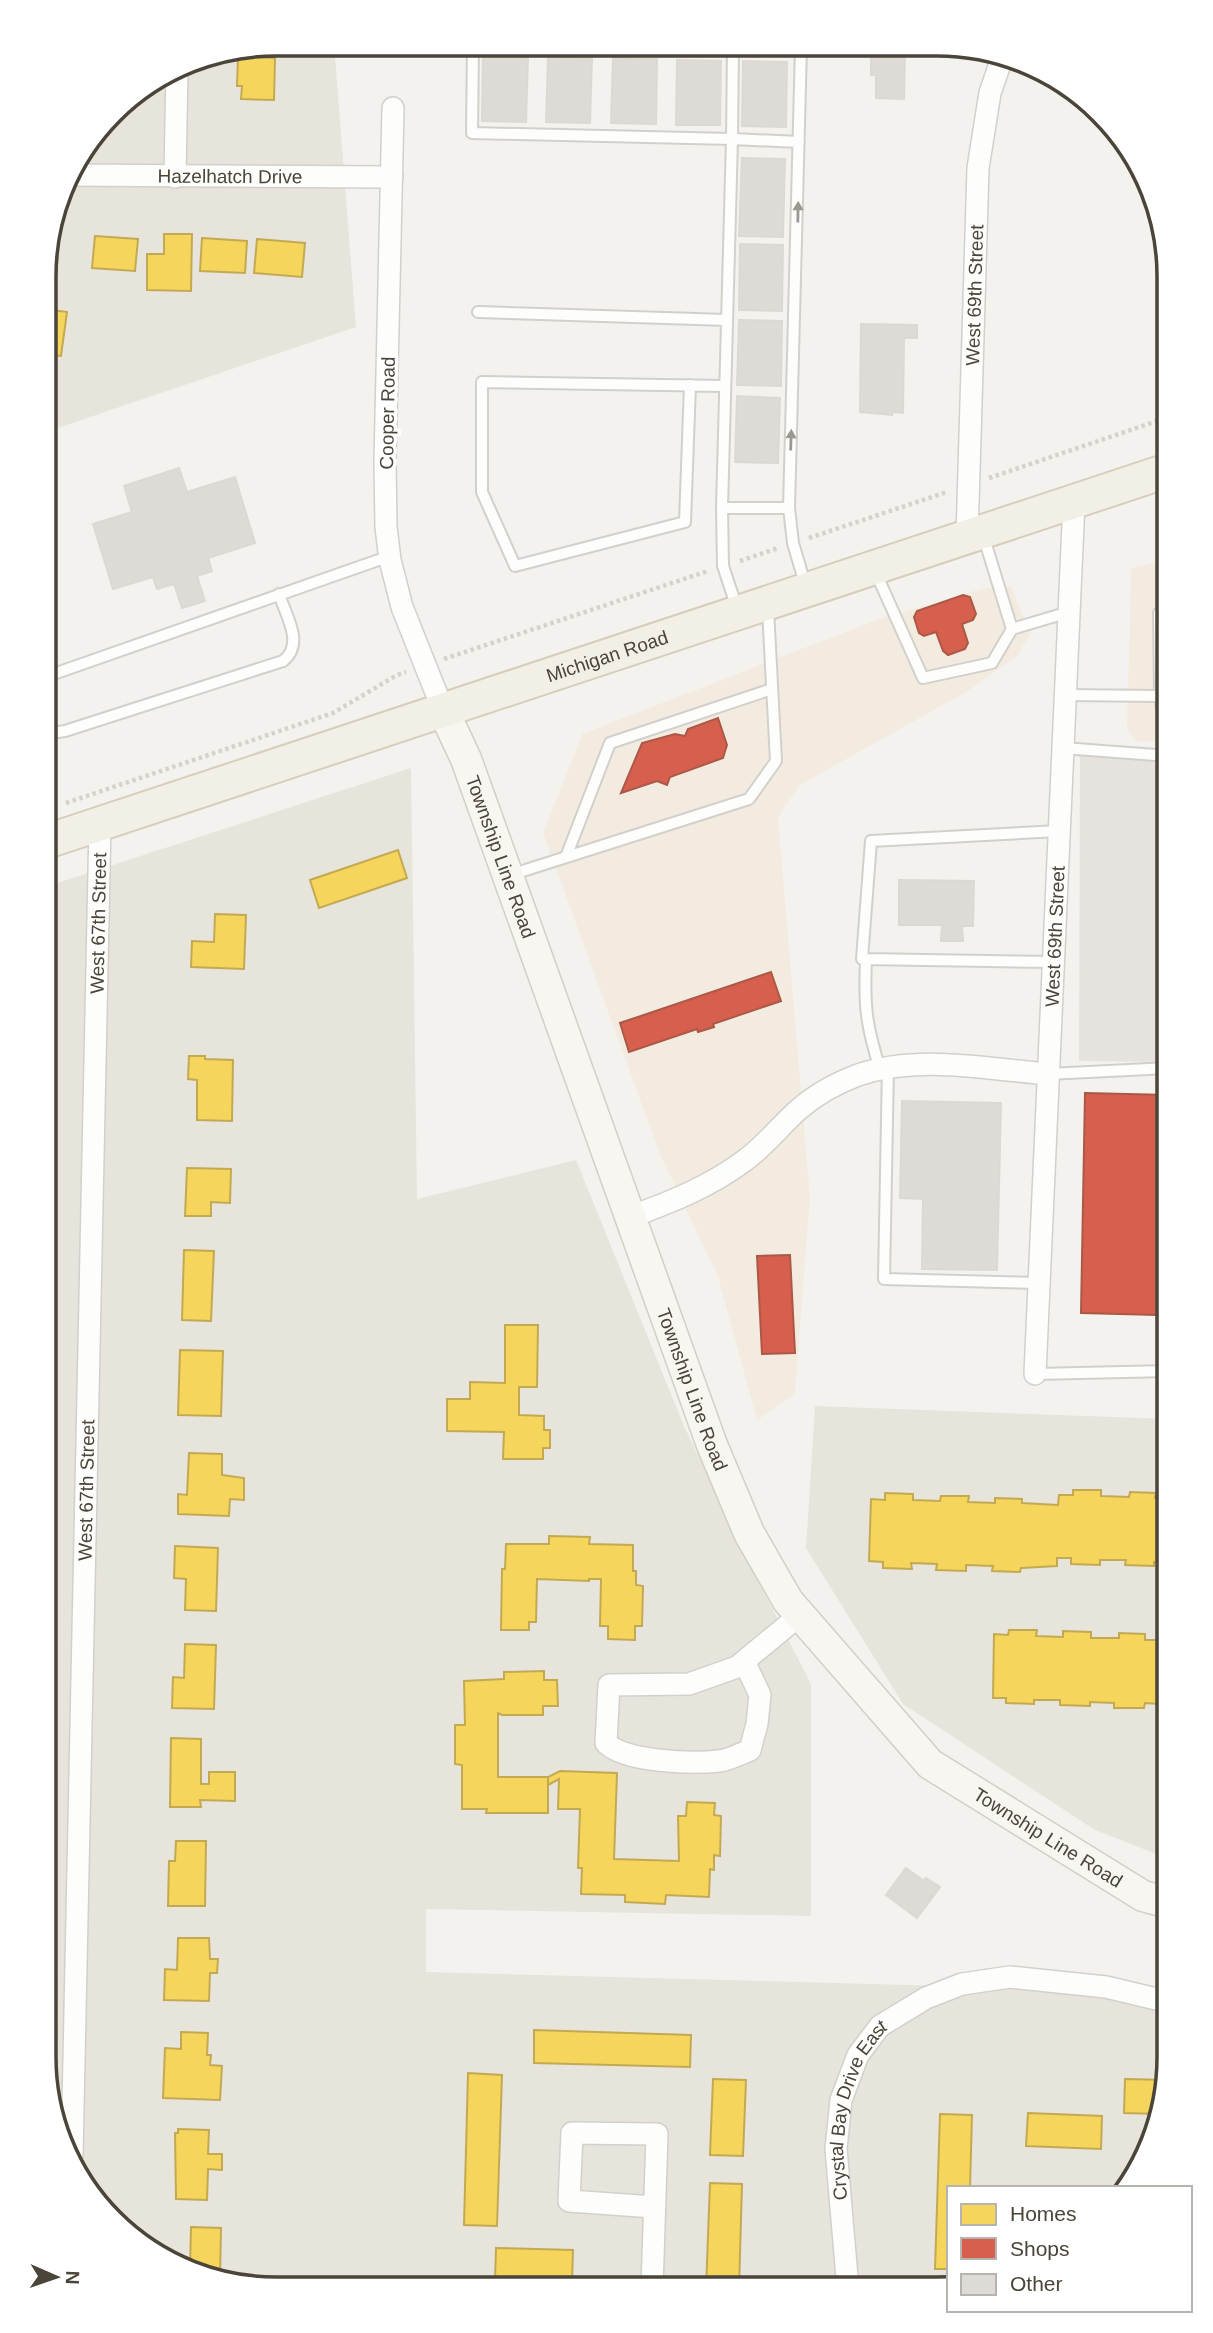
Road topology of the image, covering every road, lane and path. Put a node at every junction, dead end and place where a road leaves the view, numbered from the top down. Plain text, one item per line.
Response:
1 (473, 56) edge
2 (733, 56) edge
3 (801, 56) edge
4 (999, 66) edge
5 (177, 80) edge
6 (393, 108) dead end
7 (732, 139) junction
8 (799, 142) junction
9 (81, 175) edge
10 (175, 177) junction
11 (392, 177) junction
12 (478, 312) dead end
13 (727, 320) junction
14 (690, 385) junction
15 (725, 386) junction
16 (1157, 421) edge
17 (1157, 474) edge
18 (969, 485) junction
19 (1074, 502) junction
20 (722, 508) junction
21 (789, 508) junction
22 (974, 534) junction
23 (793, 543) junction
24 (390, 556) junction
25 (723, 566) junction
26 (873, 568) junction
27 (807, 589) junction
28 (279, 594) junction
29 (753, 607) junction
30 (1069, 612) junction
31 (1012, 629) junction
32 (476, 649) dead end
33 (56, 673) edge
34 (397, 675) dead end
35 (772, 689) junction
36 (1065, 695) junction
37 (1157, 696) edge
38 (443, 710) junction
39 (56, 732) edge
40 (1063, 748) junction
41 (1157, 754) edge
42 (58, 805) dead end
43 (100, 824) junction
44 (1059, 831) junction
45 (56, 838) edge
46 (566, 857) junction
47 (507, 876) junction
48 (866, 960) junction
49 (1053, 962) junction
50 (884, 1068) junction
51 (1157, 1069) edge
52 (1048, 1074) junction
53 (630, 1217) junction
54 (1039, 1283) junction
55 (1157, 1371) edge
56 (1035, 1374) joint
57 (800, 1615) junction
58 (744, 1661) junction
59 (1157, 1900) edge
60 (1157, 1999) edge
61 (72, 2138) edge
62 (654, 2207) junction
63 (652, 2277) edge
64 (847, 2277) edge

1 - 7 lane
2 - 7 lane
3 - 8 lane
4 - 18 street, West 69th Street
5 - 10 street
6 - 11 street, Cooper Road
7 - 8 lane
7 - 13 lane
21 -> 8 lane
9 - 10 street, Hazelhatch Drive
10 - 11 street, Hazelhatch Drive
11 - 24 street, Cooper Road
12 - 13 lane
13 - 15 lane
14 - 14 lane
14 - 15 lane
15 - 20 lane
16 - 18 path
17 - 19 main road, Michigan Road
18 - 22 street, West 69th Street
18 - 23 path
19 - 22 main road, Michigan Road
19 - 30 street, West 69th Street
20 - 21 lane
20 - 25 lane
21 - 23 lane
22 - 26 main road, Michigan Road
22 - 31 lane
23 - 25 path
23 - 27 lane
24 - 28 lane
24 - 38 street, Cooper Road
25 - 29 lane
25 - 32 path
26 - 27 main road, Michigan Road
26 - 31 lane
27 - 29 main road, Michigan Road
28 - 33 lane
28 - 39 lane
29 - 35 lane
29 - 38 main road, Michigan Road
30 - 31 lane
30 - 36 street, West 69th Street
34 - 42 path
35 - 46 lane
35 - 46 lane
36 - 37 lane
36 - 40 street, West 69th Street
38 - 43 main road, Michigan Road
38 - 47 main road, Township Line Road
40 - 41 lane
40 - 44 street, West 69th Street
43 - 45 main road, Michigan Road
43 - 61 street, West 67th Street
44 - 48 lane
44 - 49 street, West 69th Street
46 - 47 lane
47 - 53 main road, Township Line Road
48 - 49 lane
48 - 50 lane
49 - 52 street, West 69th Street
50 - 52 street
50 - 53 street
50 - 54 lane
51 - 52 lane
52 - 54 street, West 69th Street
53 - 57 main road, Township Line Road
54 - 56 street, West 69th Street
55 - 56 lane
57 - 58 street
57 - 59 main road, Township Line Road
58 - 58 street
60 - 64 street, Crystal Bay Drive East
62 - 62 street
62 - 63 street

